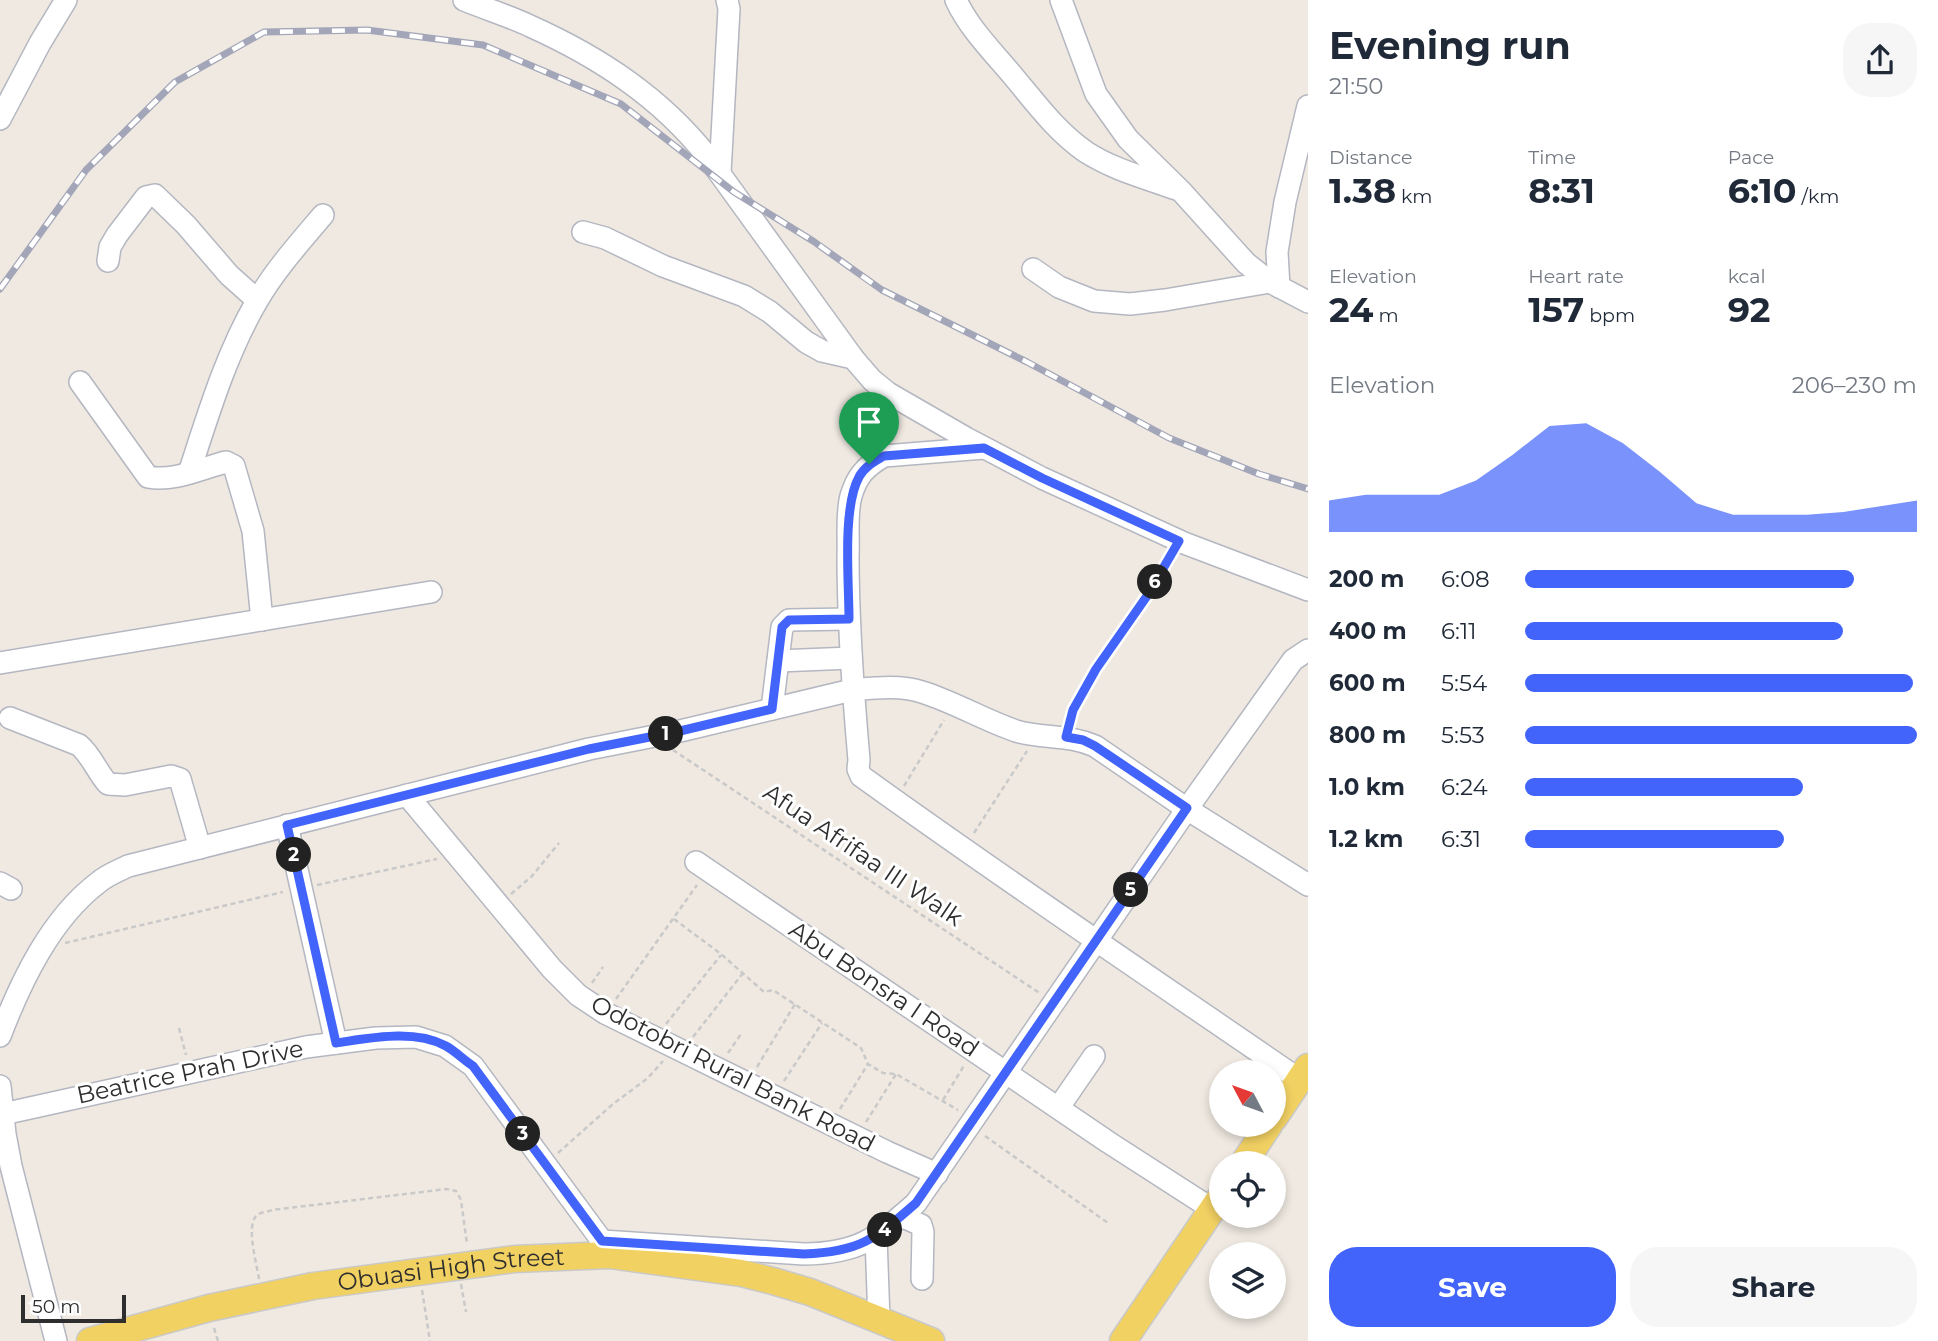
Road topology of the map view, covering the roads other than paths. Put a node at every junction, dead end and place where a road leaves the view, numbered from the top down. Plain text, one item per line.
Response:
1 (66, 0) edge
2 (464, 0) edge
3 (727, 0) edge
4 (956, 0) edge
5 (1061, 0) edge
6 (1308, 106) edge
7 (0, 118) edge
8 (720, 173) junction
9 (1181, 191) junction
10 (323, 215) dead end
11 (583, 232) dead end
12 (108, 261) dead end
13 (1033, 270) dead end
14 (1274, 285) junction
15 (257, 300) junction
16 (1308, 302) edge
17 (853, 358) junction
18 (80, 382) dead end
19 (984, 448) junction
20 (189, 473) junction
21 (1308, 590) edge
22 (431, 592) dead end
23 (849, 619) junction
24 (262, 620) junction
25 (1308, 650) edge
26 (851, 658) junction
27 (778, 661) junction
28 (0, 663) edge
29 (852, 690) junction
30 (772, 709) junction
31 (10, 718) dead end
32 (407, 795) junction
33 (1187, 808) junction
34 (287, 825) junction
35 (200, 848) junction
36 (704, 867) road end
37 (1308, 885) edge
38 (1097, 940) junction
39 (0, 1036) edge
40 (336, 1043) junction
41 (1094, 1056) dead end
42 (1006, 1071) junction
43 (1304, 1073) edge
44 (0, 1086) edge
45 (1286, 1100) edge
46 (1059, 1107) junction
47 (3, 1129) edge
48 (937, 1174) junction
49 (1209, 1198) edge
50 (1209, 1214) edge
51 (901, 1216) junction
52 (876, 1237) junction
53 (606, 1248) junction
54 (922, 1279) dead end
55 (879, 1320) junction
56 (56, 1341) edge
57 (90, 1341) edge
58 (931, 1341) edge
59 (1122, 1341) edge

1 - 7 street
2 - 8 street
3 - 8 street
4 - 9 street
5 - 9 street
6 - 14 street
8 - 17 street
9 - 14 street
10 - 15 street
11 - 17 street
12 - 15 street
13 - 14 street
14 - 16 street
15 - 20 street
17 - 19 street
18 - 20 street
19 - 21 street
19 - 23 street
20 - 24 street
22 - 24 street
23 - 26 street
23 - 27 street
24 - 28 street
25 - 33 street
26 - 27 street
26 - 29 street
27 - 30 street
29 - 30 street
29 - 33 street
29 - 38 street
30 - 32 street
31 - 35 street
32 - 34 street
32 - 48 street, Odotobri Rural Bank Road
33 - 37 street
33 - 38 street
34 - 35 street
34 - 40 street
35 - 39 street
36 - 42 street, Abu Bonsra I Road
38 - 42 street
38 - 43 street
40 - 47 street, Beatrice Prah Drive
40 - 53 street, Beatrice Prah Drive
41 - 46 street
42 - 46 street, Abu Bonsra I Road
42 - 48 street
43 - 45 main road
44 - 47 street
46 - 49 street, Abu Bonsra I Road
47 - 56 street
48 - 51 street
50 - 59 main road
51 - 52 street
51 - 54 street
52 - 53 street
52 - 55 street
53 - 55 main road, Obuasi High Street
53 - 57 main road, Obuasi High Street
55 - 58 main road, Obuasi High Street

